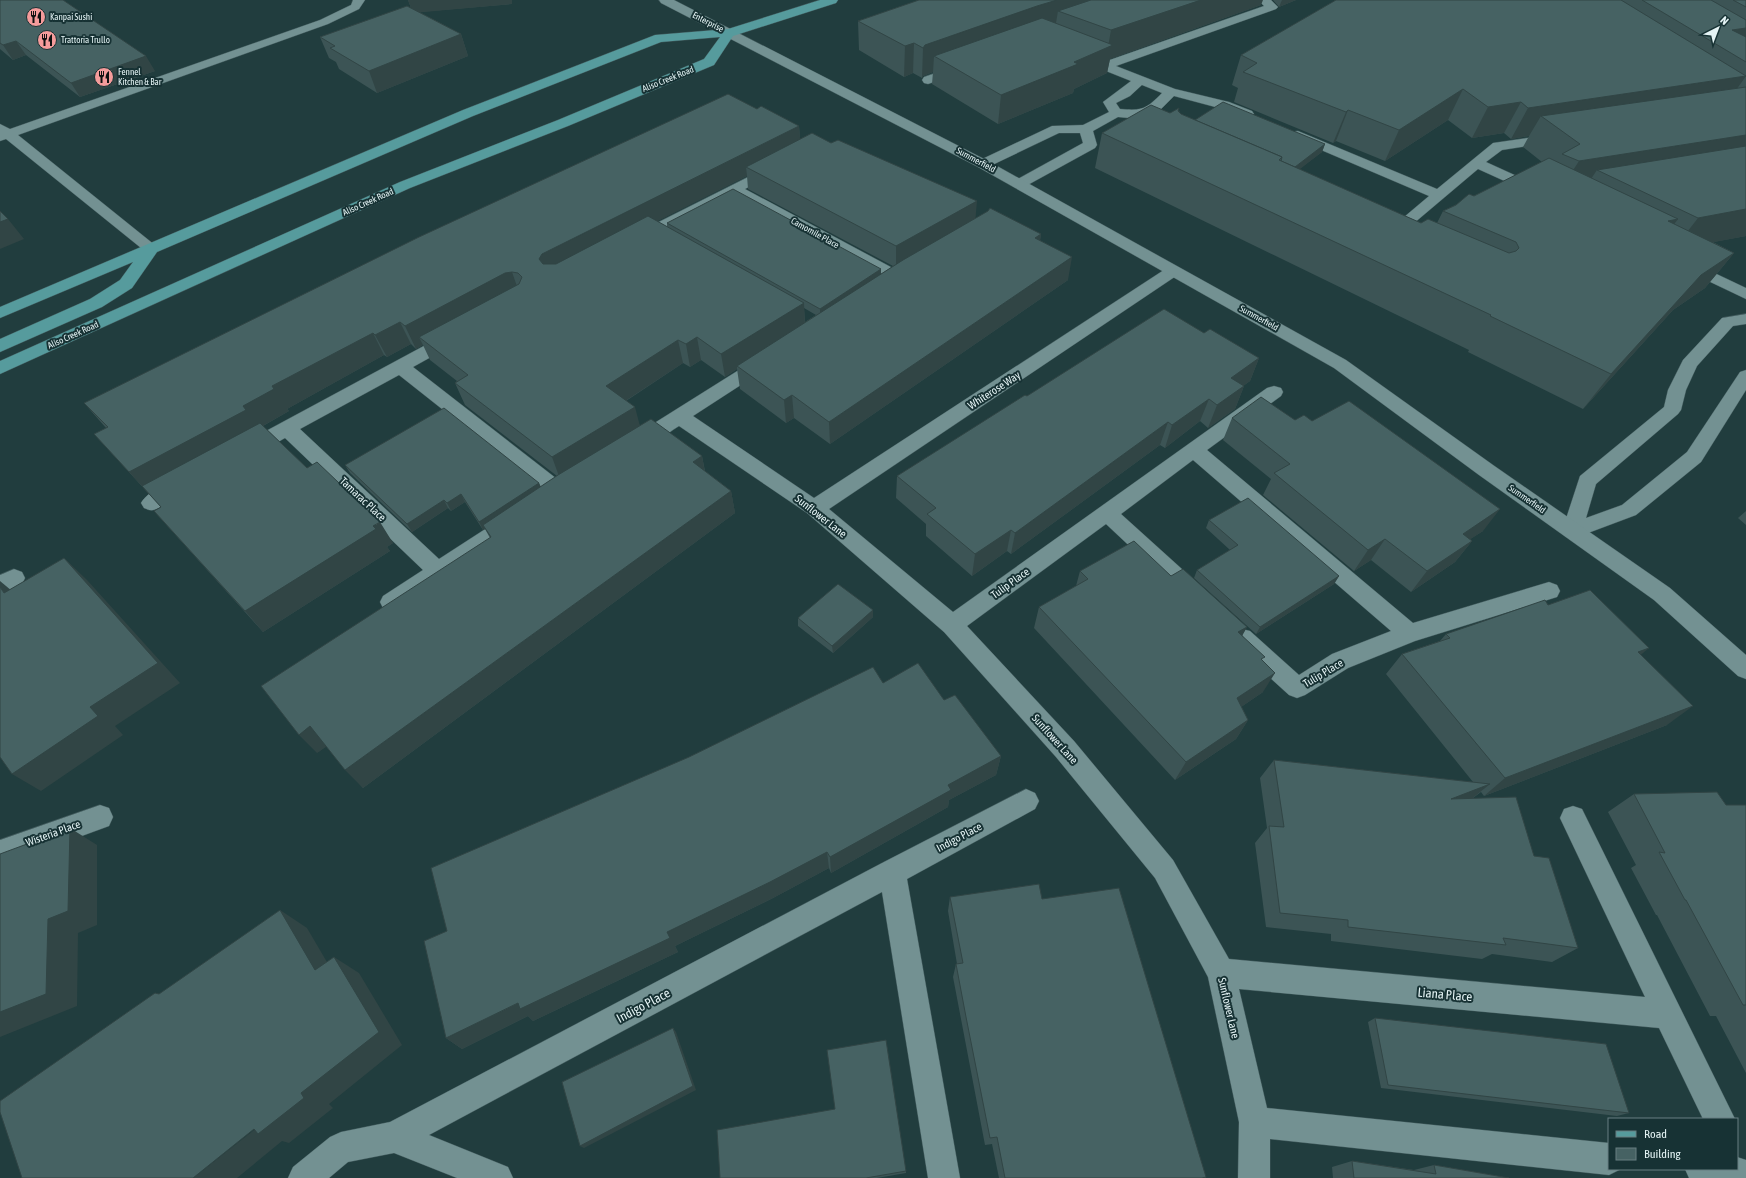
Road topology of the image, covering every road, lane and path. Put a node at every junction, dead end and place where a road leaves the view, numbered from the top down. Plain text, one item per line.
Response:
1 (359, 0) edge
2 (665, 0) edge
3 (832, 0) edge
4 (1264, 0) edge
5 (729, 33) junction
6 (972, 64) edge
7 (928, 80) edge
8 (1140, 80) junction
9 (1171, 92) junction
10 (1116, 113) junction
11 (1259, 119) edge
12 (1086, 129) junction
13 (1288, 130) edge
14 (3, 133) edge
15 (1568, 136) edge
16 (788, 161) edge
17 (1476, 163) junction
18 (983, 164) junction
19 (1019, 184) junction
20 (734, 189) junction
21 (1437, 194) junction
22 (1550, 196) edge
23 (1374, 231) edge
24 (1388, 237) junction
25 (1402, 244) edge
26 (625, 245) edge
27 (152, 249) junction
28 (1671, 257) edge
29 (1173, 271) junction
30 (896, 277) edge
31 (1746, 294) edge
32 (0, 313) edge
33 (1746, 319) edge
34 (466, 330) edge
35 (0, 346) edge
36 (780, 352) edge
37 (400, 366) junction
38 (0, 368) edge
39 (1746, 376) edge
40 (1274, 392) dead end
41 (680, 417) junction
42 (287, 428) junction
43 (1194, 450) junction
44 (620, 454) edge
45 (233, 458) edge
46 (198, 476) edge
47 (151, 503) edge
48 (814, 508) junction
49 (1107, 513) junction
50 (1572, 531) junction
51 (438, 571) junction
52 (1549, 591) dead end
53 (1211, 608) edge
54 (372, 615) edge
55 (1228, 624) edge
56 (952, 625) junction
57 (1410, 634) junction
58 (1746, 669) edge
59 (1026, 802) dead end
60 (100, 817) dead end
61 (1573, 818) dead end
62 (2, 847) edge
63 (892, 872) junction
64 (1221, 973) junction
65 (1668, 1014) junction
66 (1718, 1118) edge
67 (1255, 1122) junction
68 (394, 1137) junction
69 (1608, 1159) edge
70 (1710, 1170) edge
71 (1738, 1173) edge
72 (304, 1178) edge
73 (497, 1178) edge
74 (944, 1178) edge
75 (1254, 1178) edge

1 - 14 lane
2 - 5 street, Enterprise
3 - 5 main road
4 - 8 lane
5 - 18 street, Summerfield
5 - 27 main road
5 - 38 main road, Aliso Creek Road
6 - 7 lane
8 - 9 lane
8 - 10 lane
9 - 10 lane
9 - 11 lane
10 - 12 lane
12 - 18 lane
12 - 19 lane
13 - 21 lane
14 - 27 lane
15 - 17 lane
16 - 20 street
17 - 21 lane
17 - 22 lane
18 - 19 street, Summerfield
19 - 29 street, Summerfield
20 - 26 street
20 - 30 street, Camomile Place
21 - 24 lane
23 - 24 lane
24 - 25 lane
27 - 32 main road
27 - 35 main road
28 - 31 lane
29 - 48 street, Whiterose Way
29 - 50 street, Summerfield
33 - 50 lane
34 - 37 street
36 - 41 street
37 - 42 street
37 - 51 street
39 - 50 lane
40 - 43 street, Tulip Place
41 - 44 street
41 - 48 street, Sunflower Lane
42 - 45 street
42 - 51 street, Tamarac Place
43 - 49 street, Tulip Place
43 - 57 street
46 - 47 street
48 - 56 street, Sunflower Lane
49 - 53 street
49 - 56 street, Tulip Place
50 - 58 street, Summerfield
51 - 54 street
52 - 57 street, Tulip Place
55 - 57 street, Tulip Place
56 - 64 street, Sunflower Lane
59 - 63 street, Indigo Place
60 - 62 street, Wisteria Place
61 - 65 street
63 - 68 street, Indigo Place
63 - 74 street
64 - 65 street, Liana Place
64 - 67 street, Sunflower Lane
65 - 66 street
67 - 69 street
67 - 75 street, Sunflower Lane
68 - 72 street, Indigo Place
68 - 73 street
70 - 71 street

